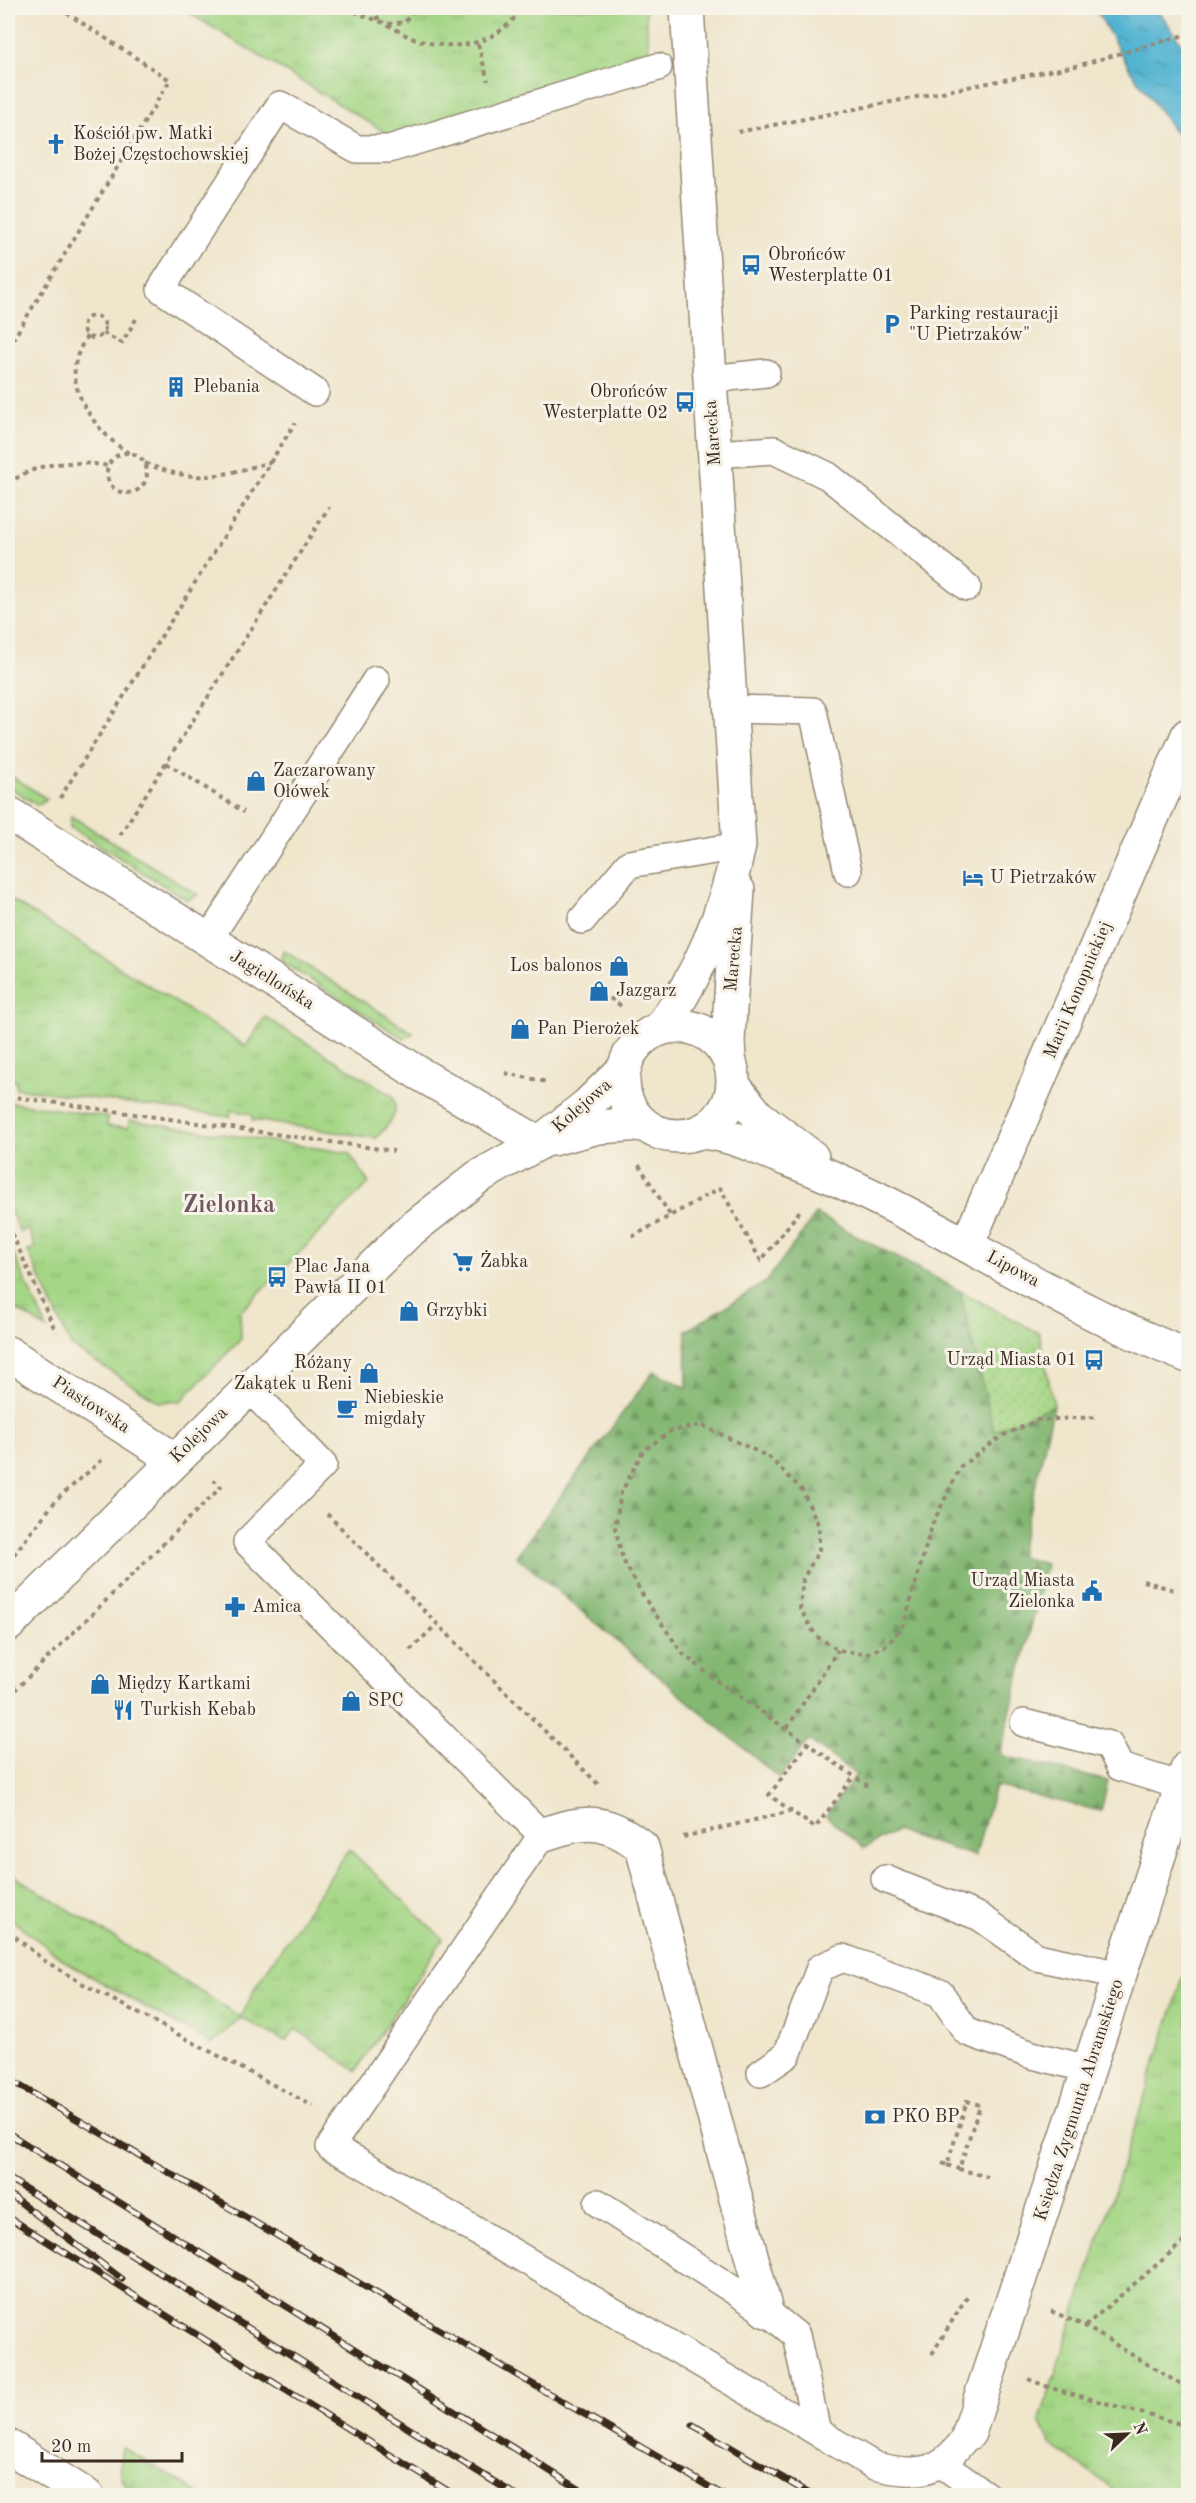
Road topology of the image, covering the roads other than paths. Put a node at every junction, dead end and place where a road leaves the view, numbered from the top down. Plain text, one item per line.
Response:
1 (687, 8) edge
2 (658, 67) dead end
3 (766, 373) dead end
4 (710, 379) junction
5 (315, 392) road end
6 (714, 454) junction
7 (967, 587) dead end
8 (376, 680) dead end
9 (730, 709) junction
10 (1188, 735) edge
11 (8, 813) edge
12 (737, 852) junction
13 (848, 872) dead end
14 (582, 920) dead end
15 (208, 940) junction
16 (646, 1021) junction
17 (624, 1069) junction
18 (732, 1073) junction
19 (642, 1124) junction
20 (700, 1132) junction
21 (539, 1143) junction
22 (840, 1179) junction
23 (967, 1245) junction
24 (8, 1353) edge
25 (1188, 1356) edge
26 (248, 1388) junction
27 (174, 1460) junction
28 (8, 1625) edge
29 (1024, 1723) dead end
30 (1185, 1776) edge
31 (542, 1834) junction
32 (885, 1879) dead end
33 (1120, 1975) junction
34 (1089, 2069) junction
35 (761, 2073) dead end
36 (598, 2203) dead end
37 (766, 2311) junction
38 (817, 2432) junction
39 (969, 2433) joint
40 (8, 2446) edge
41 (940, 2463) junction
42 (87, 2496) edge
43 (987, 2496) edge

1 - 4 street, Marecka
2 - 5 lane
3 - 4 lane
4 - 6 street, Marecka
6 - 7 lane
6 - 9 street, Marecka
8 - 15 lane
9 - 12 street, Marecka
9 - 13 lane
10 - 23 street, Marii Konopnickiej
11 - 15 street, Jagiellońska
12 - 14 lane
12 - 16 street, Marecka
12 - 18 street, Marecka
15 - 21 street, Jagiellońska
16 - 17 street
16 - 18 street
17 - 19 street
17 - 21 street, Kolejowa
18 - 20 street
18 - 22 street, Lipowa
19 - 20 street
19 - 21 street, Kolejowa
20 - 22 street, Lipowa
21 - 26 street, Kolejowa
22 - 23 street, Lipowa
23 - 25 street, Lipowa
24 - 27 street, Piastowska
26 - 27 street, Kolejowa
26 - 31 lane
27 - 28 street, Kolejowa
29 - 30 lane
30 - 33 street, Księdza Zygmunta Abramskiego
31 - 37 street
31 - 38 lane
32 - 33 lane
33 - 34 street, Księdza Zygmunta Abramskiego
34 - 35 lane
34 - 39 street, Księdza Zygmunta Abramskiego
36 - 37 lane
37 - 38 lane
38 - 41 lane
39 - 41 lane
40 - 42 street
41 - 43 lane

